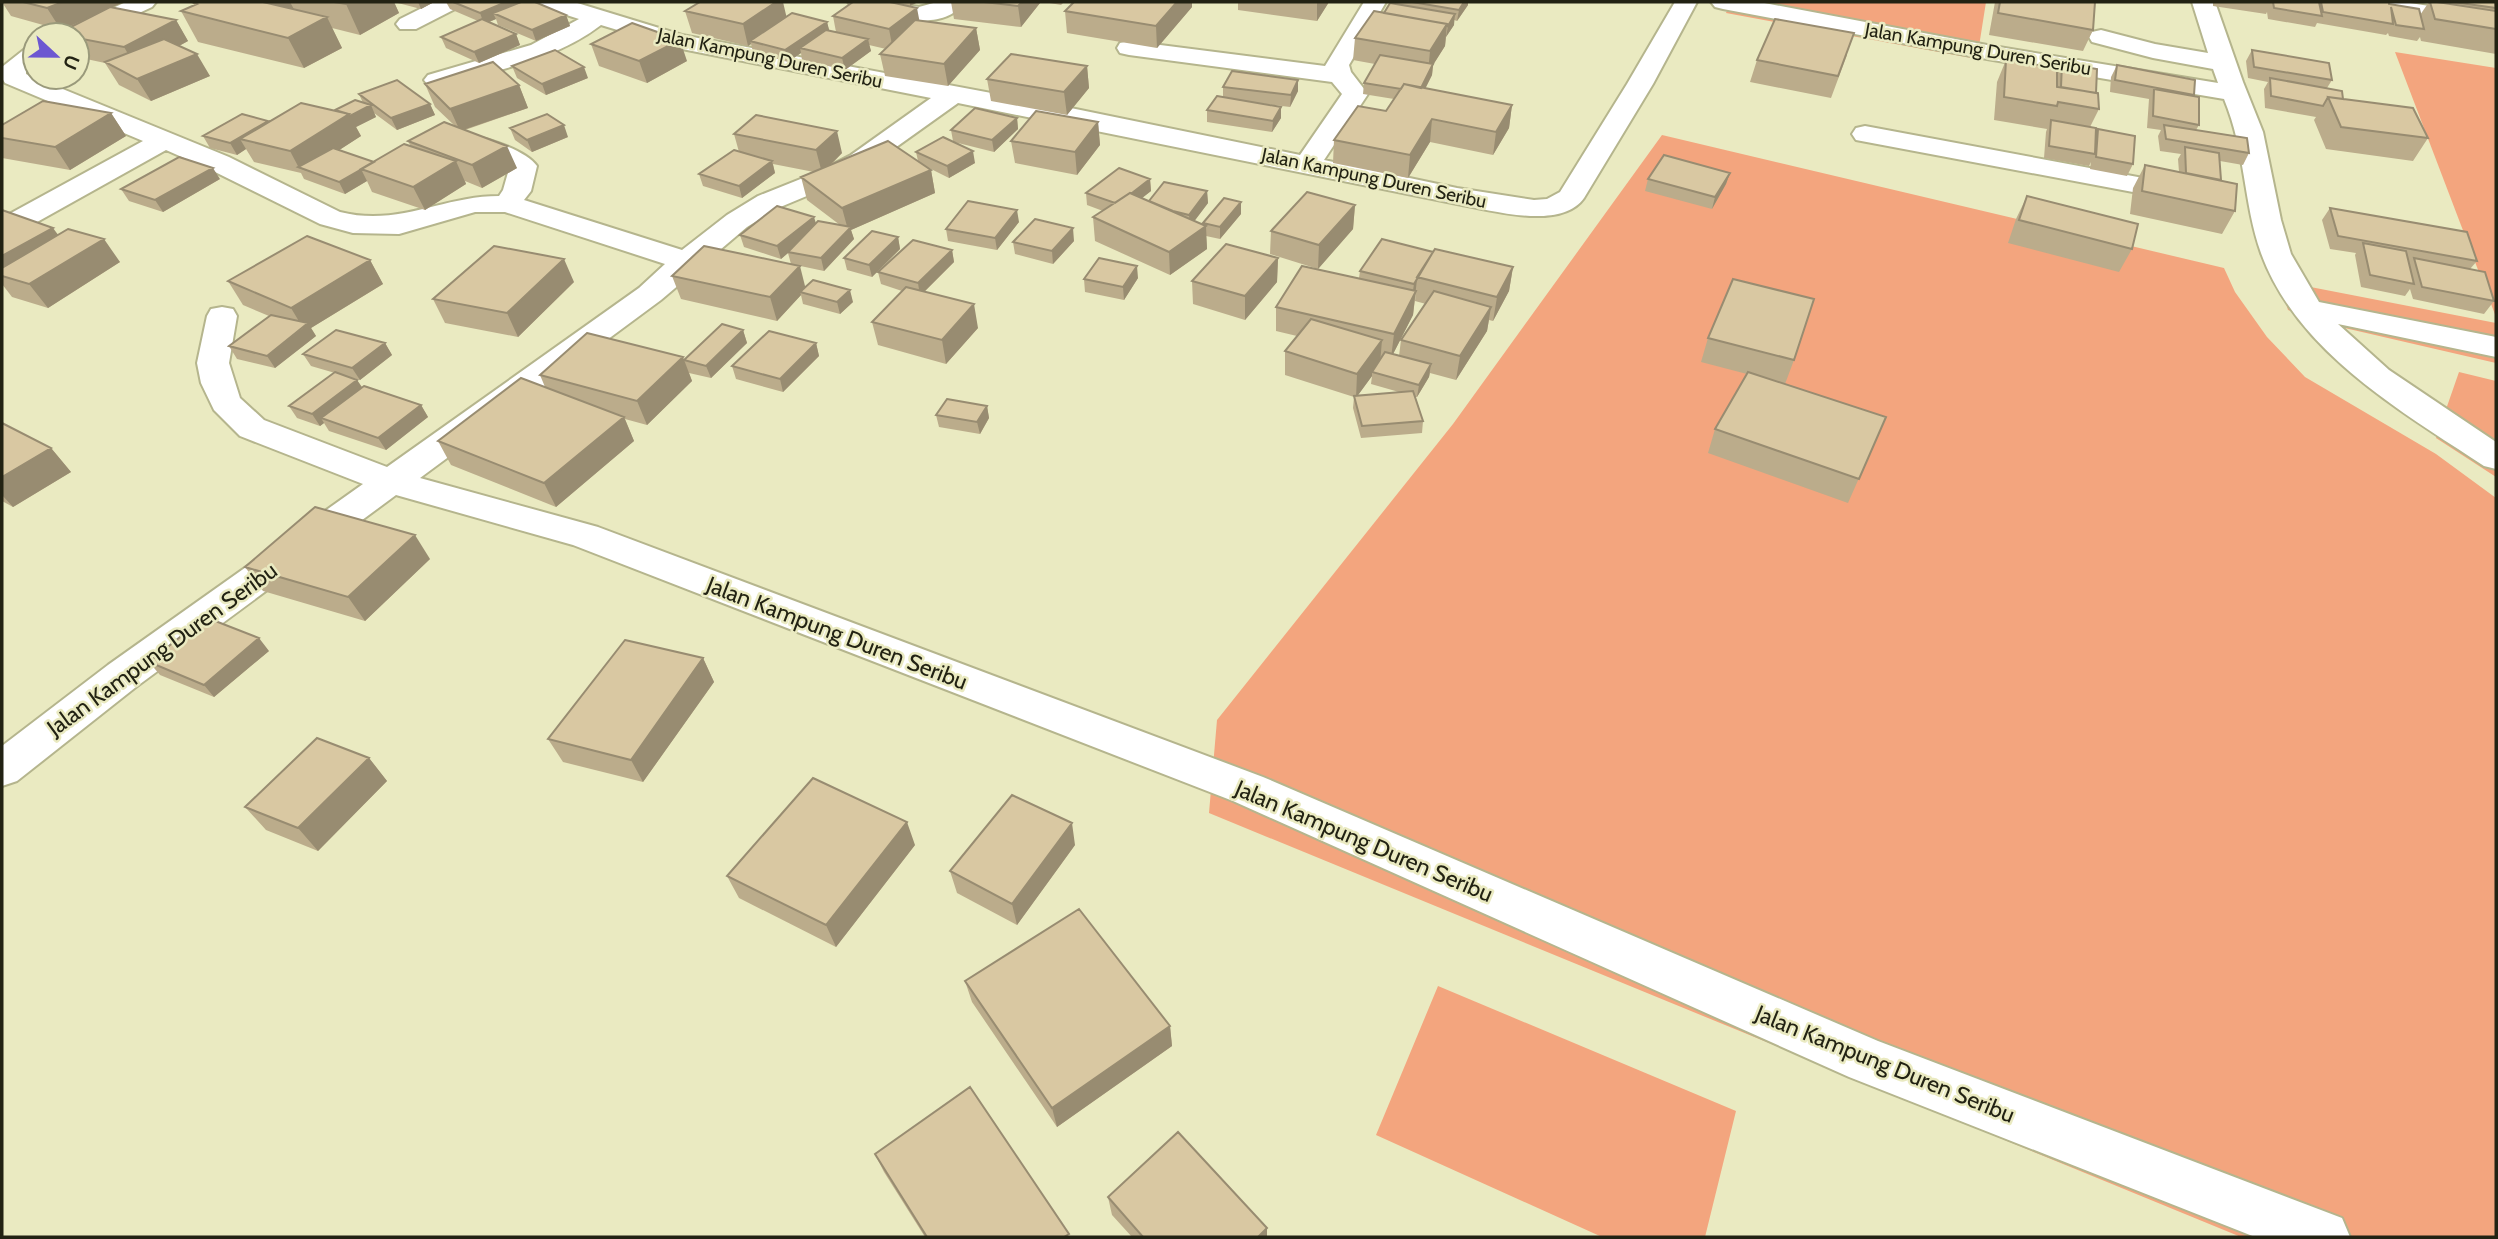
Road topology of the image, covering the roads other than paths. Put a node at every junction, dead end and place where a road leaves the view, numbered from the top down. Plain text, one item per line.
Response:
1 (144, 2) edge
2 (451, 2) edge
3 (550, 2) edge
4 (860, 2) edge
5 (953, 2) edge
6 (1375, 2) edge
7 (1686, 2) edge
8 (1723, 2) edge
9 (2204, 2) edge
10 (2359, 2) edge
11 (596, 18) junction
12 (2496, 23) edge
13 (408, 24) dead end
14 (91, 27) edge
15 (2101, 37) dead end
16 (1129, 48) edge
17 (17, 61) edge
18 (2224, 63) junction
19 (1339, 75) junction
20 (438, 80) edge
21 (2234, 93) junction
22 (952, 95) junction
23 (1865, 134) dead end
24 (451, 138) edge
25 (163, 141) junction
26 (1308, 164) junction
27 (2207, 198) edge
28 (2235, 203) edge
29 (507, 204) junction
30 (2262, 208) junction
31 (2, 230) edge
32 (686, 261) junction
33 (2308, 309) junction
34 (222, 316) dead end
35 (2496, 347) edge
36 (2496, 458) edge
37 (392, 482) junction
38 (2, 769) edge
39 (2323, 1237) edge

1 - 14 street
2 - 13 street
3 - 11 street, Jalan Kampung Duren Seribu
4 - 5 street
6 - 19 street
7 - 26 street, Jalan Kampung Duren Seribu
8 - 21 street, Jalan Kampung Duren Seribu
9 - 18 street
10 - 12 street
11 - 20 street
11 - 22 street, Jalan Kampung Duren Seribu
15 - 18 street
16 - 19 street
17 - 25 street
18 - 21 street
19 - 26 street
21 - 30 street
22 - 26 street, Jalan Kampung Duren Seribu
22 - 32 street, Jalan Kampung Duren Seribu
23 - 27 street
24 - 29 street
25 - 29 street
25 - 31 street
28 - 30 street
29 - 32 street
30 - 33 street
32 - 37 street, Jalan Kampung Duren Seribu
33 - 35 street
33 - 36 street
34 - 37 street
37 - 38 street, Jalan Kampung Duren Seribu
37 - 39 street, Jalan Kampung Duren Seribu

